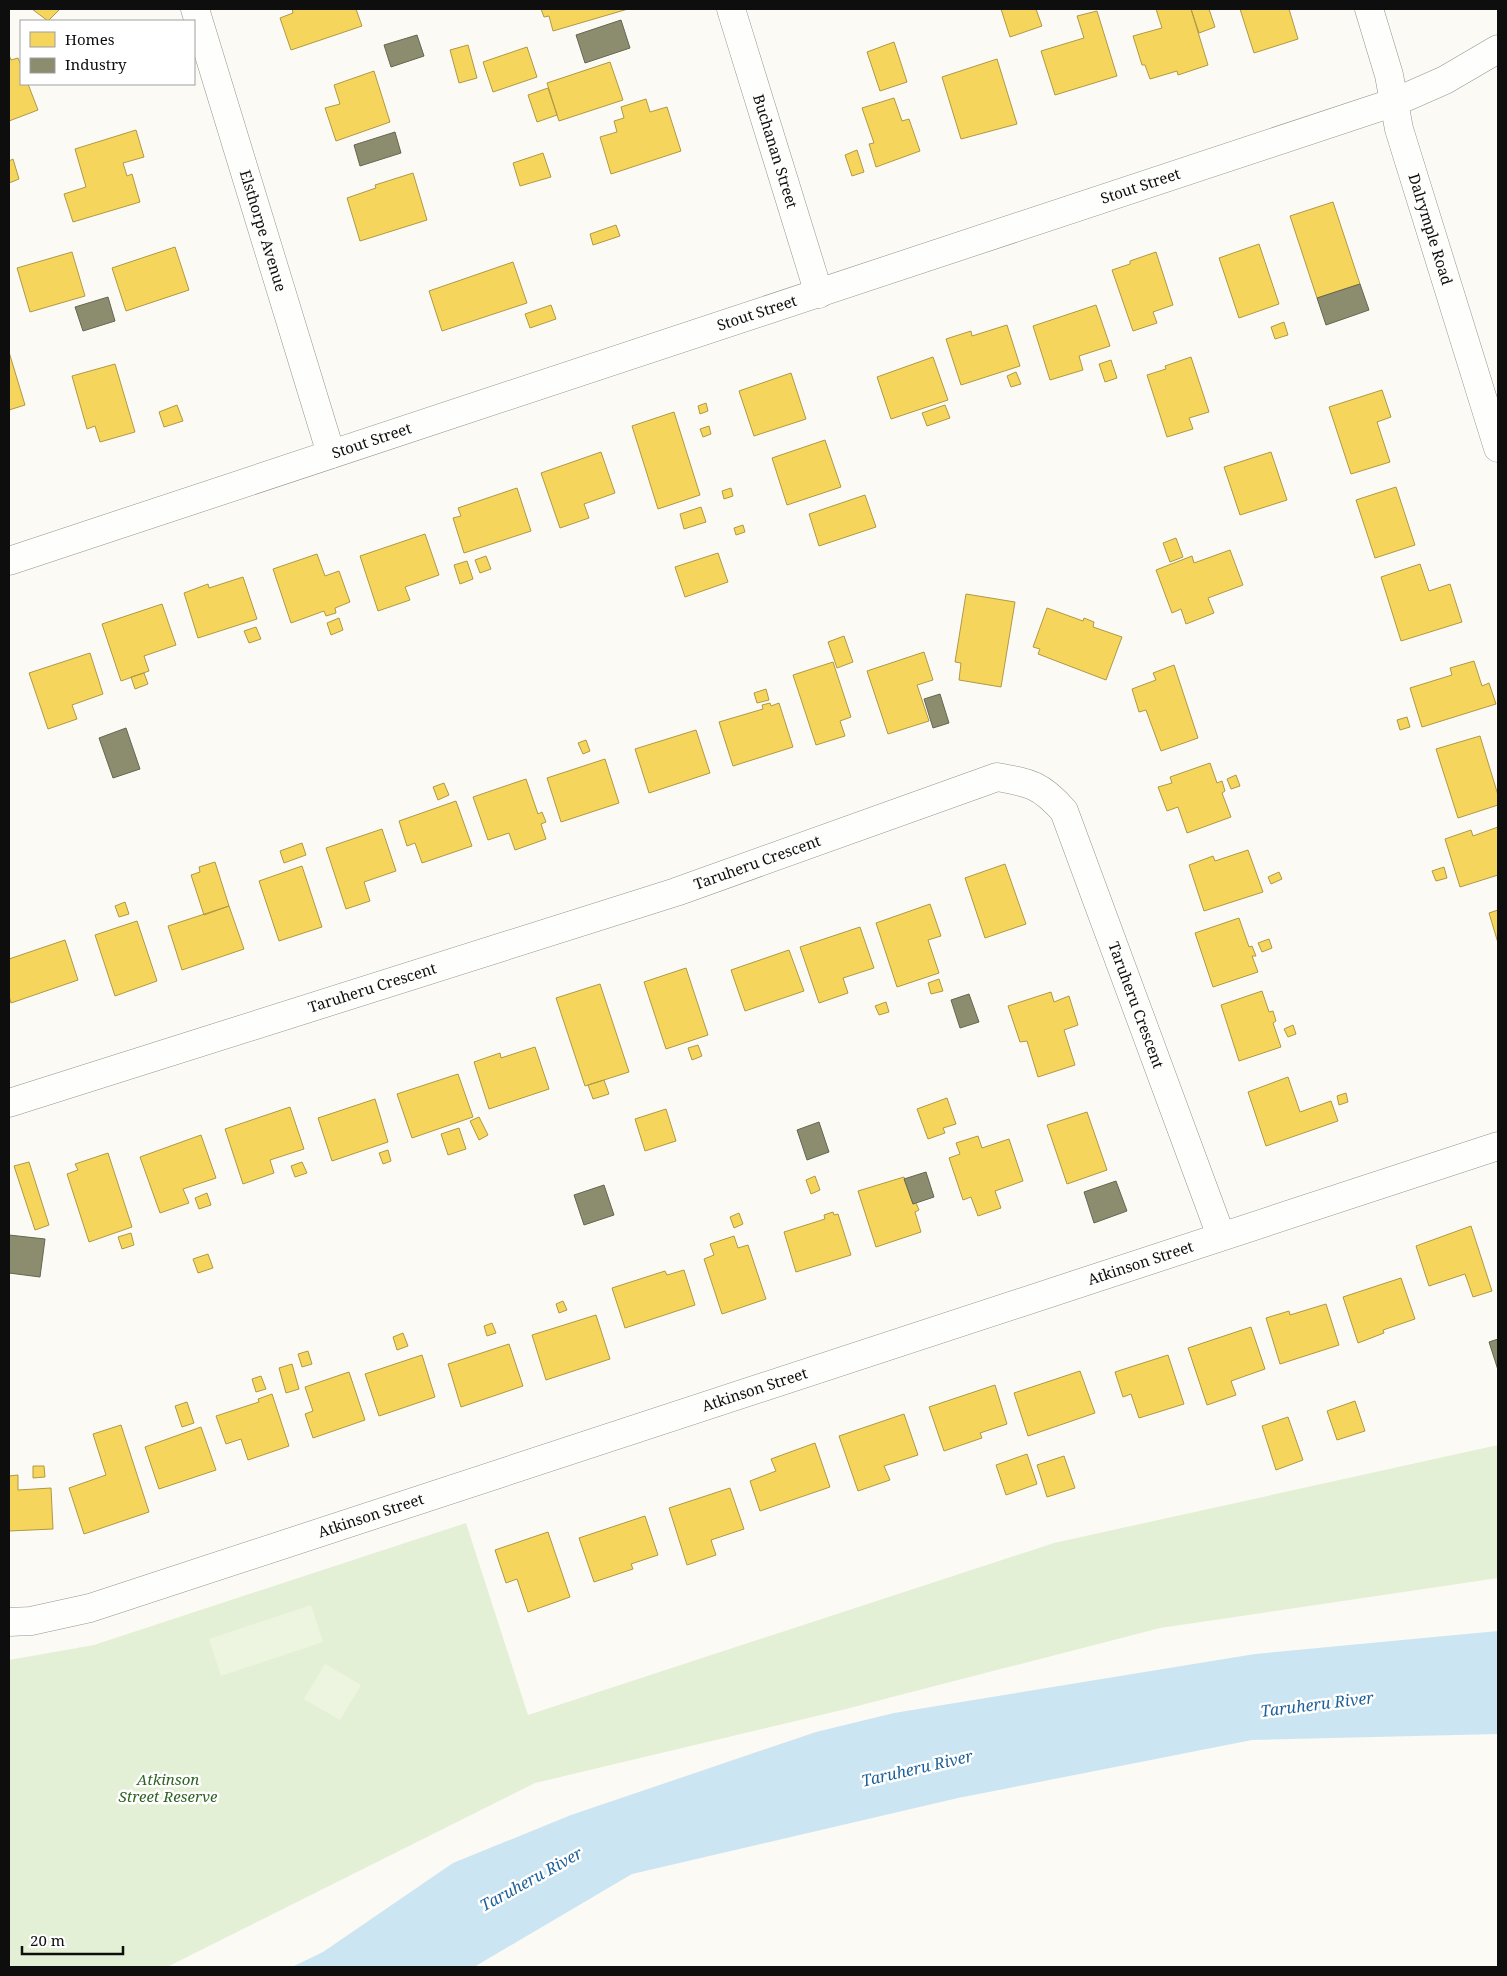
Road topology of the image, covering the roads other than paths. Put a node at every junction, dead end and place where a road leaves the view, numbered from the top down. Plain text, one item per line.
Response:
1 (195, 9) edge
2 (731, 9) edge
3 (1369, 9) edge
4 (1498, 49) edge
5 (1395, 102) junction
6 (818, 294) junction
7 (1498, 448) edge
8 (331, 454) junction
9 (9, 561) edge
10 (9, 1103) edge
11 (1498, 1146) edge
12 (1221, 1236) junction
13 (9, 1622) edge

1 - 8 street, Elsthorpe Avenue
2 - 6 street, Buchanan Street
3 - 5 street, Dalrymple Road
4 - 5 street, Stout Street
5 - 6 street, Stout Street
5 - 7 street, Dalrymple Road
6 - 8 street, Stout Street
8 - 9 street, Stout Street
10 - 12 street, Taruheru Crescent
11 - 12 street, Atkinson Street
12 - 13 street, Atkinson Street

